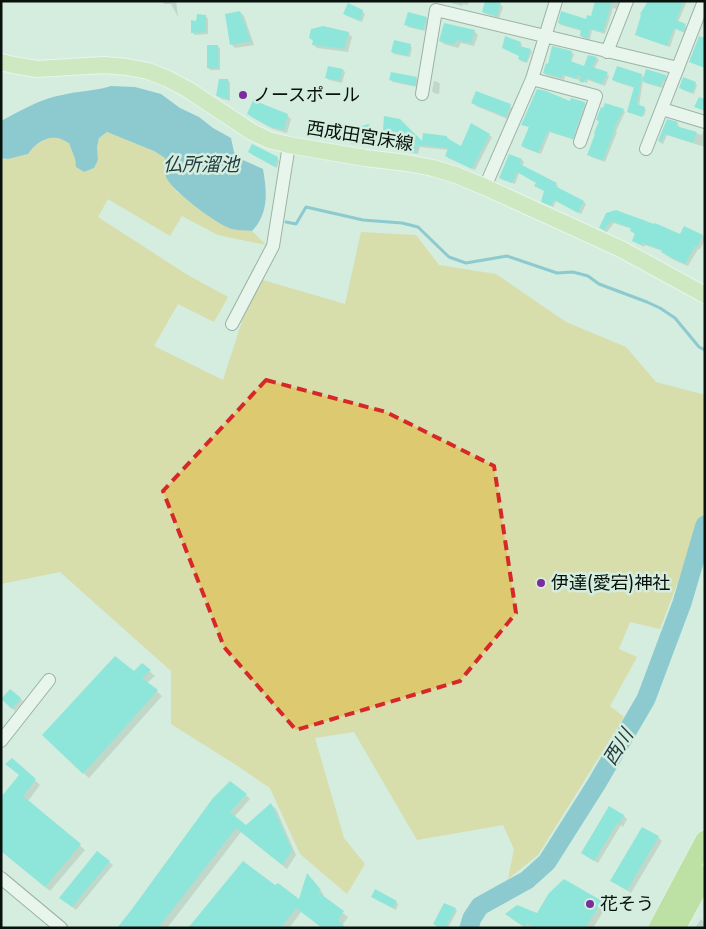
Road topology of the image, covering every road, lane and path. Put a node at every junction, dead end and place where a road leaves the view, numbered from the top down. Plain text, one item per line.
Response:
1 (556, 1) edge
2 (627, 1) edge
3 (704, 1) edge
4 (545, 37) junction
5 (607, 52) junction
6 (1, 62) edge
7 (678, 68) junction
8 (532, 79) junction
9 (422, 94) dead end
10 (662, 109) junction
11 (705, 122) edge
12 (580, 142) dead end
13 (289, 145) junction
14 (646, 149) dead end
15 (485, 187) junction
16 (705, 295) edge
17 (232, 324) dead end
18 (49, 680) dead end
19 (1, 741) edge
20 (705, 840) edge
21 (705, 874) edge
22 (1, 878) edge
23 (61, 928) edge
24 (658, 928) edge
25 (676, 928) edge

1 - 4 street
2 - 5 street
3 - 7 street
4 - 5 street
4 - 8 street
4 - 9 street
5 - 7 street
6 - 13 main road, 西成田宮床線
7 - 10 street
8 - 12 street
8 - 15 street
10 - 11 street
10 - 14 street
13 - 15 main road, 西成田宮床線
13 - 17 street
15 - 16 main road, 西成田宮床線
18 - 19 street
20 - 24 highway
21 - 25 highway
22 - 23 street

